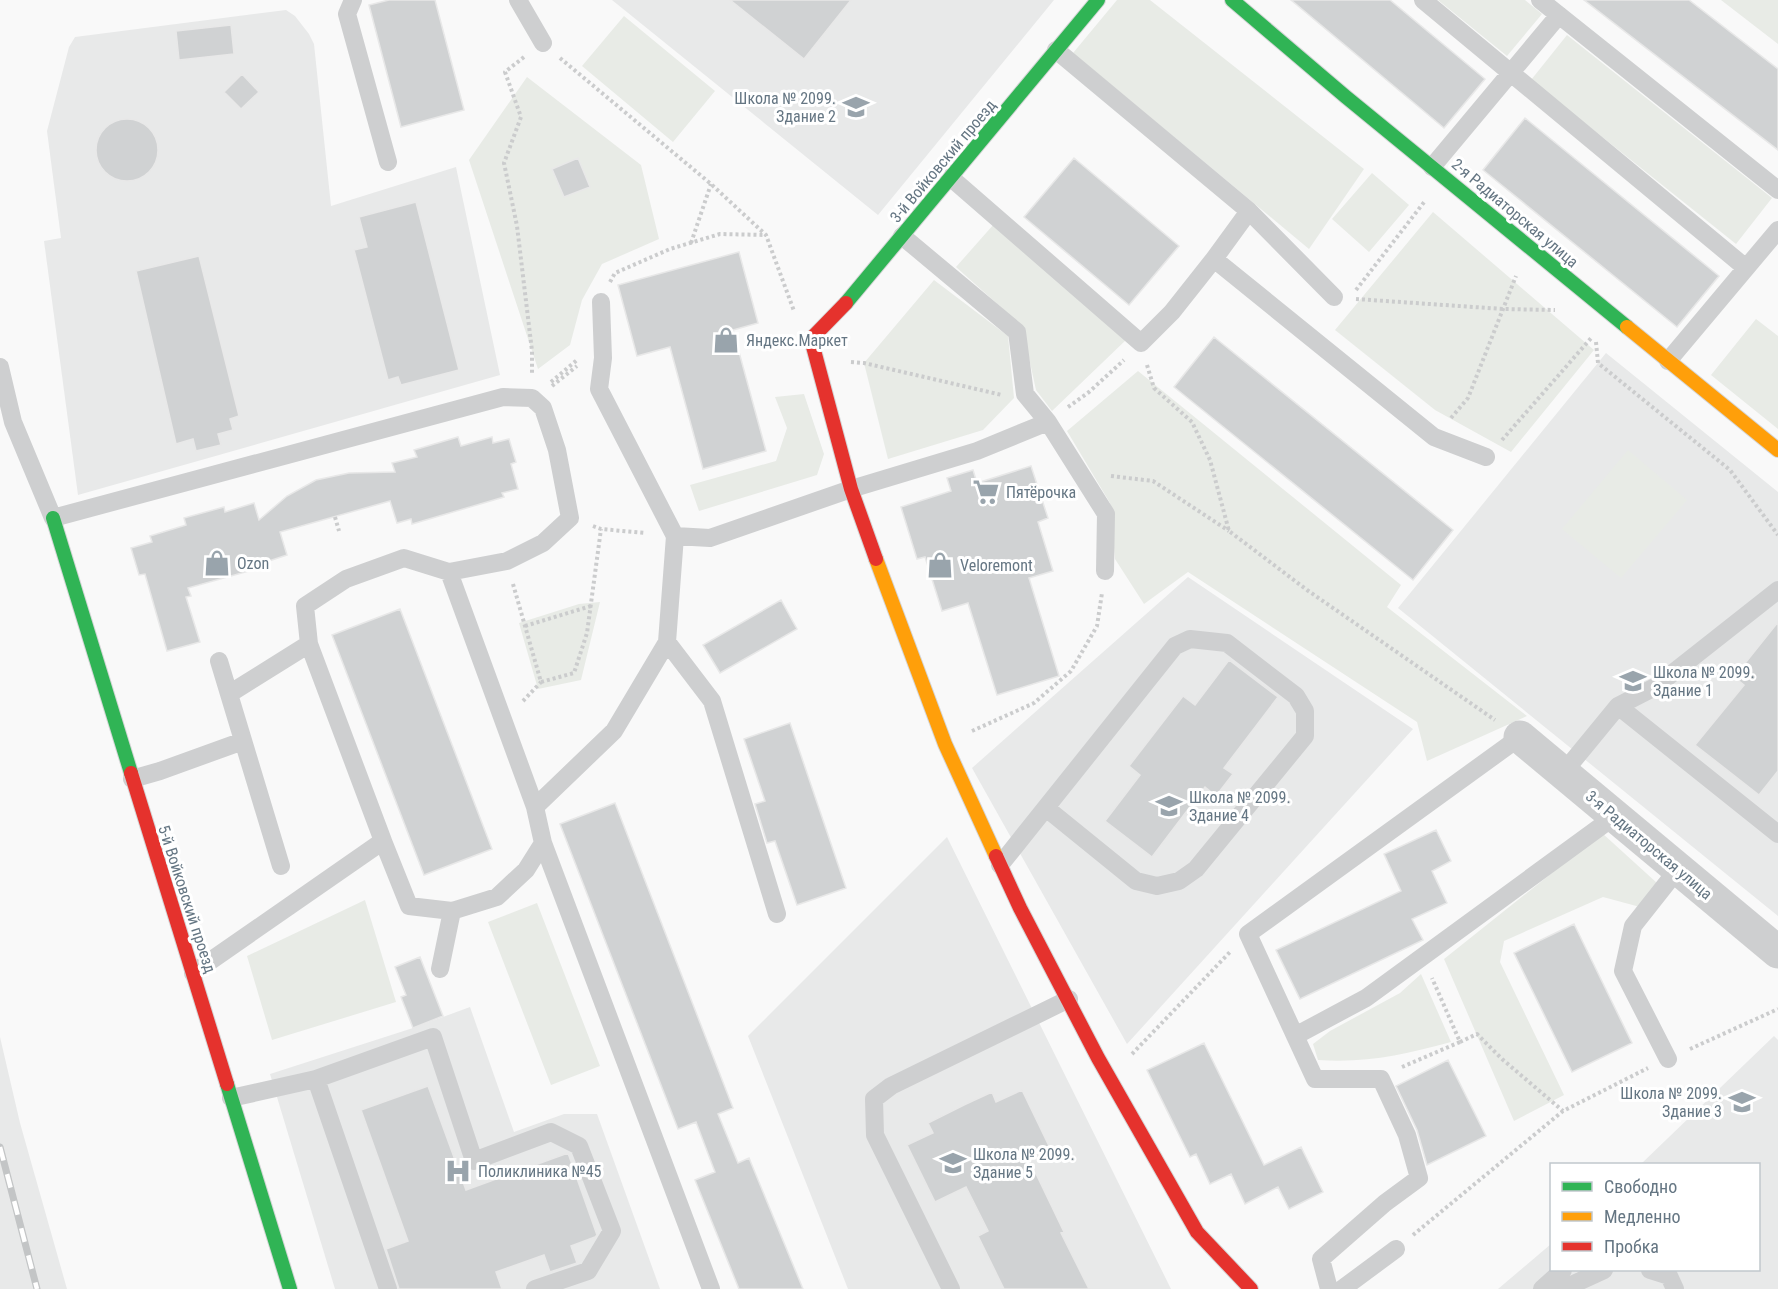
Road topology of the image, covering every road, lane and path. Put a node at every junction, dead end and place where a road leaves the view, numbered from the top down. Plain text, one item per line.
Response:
1 (353, 0) edge
2 (518, 0) edge
3 (1098, 0) edge
4 (1232, 0) edge
5 (1423, 0) edge
6 (1540, 0) edge
7 (1559, 15) junction
8 (543, 43) junction
9 (1056, 50) junction
10 (1512, 72) junction
11 (388, 162) dead end
12 (1432, 167) junction
13 (950, 177) junction
14 (711, 184) junction
15 (1778, 190) edge
16 (1429, 196) dead end
17 (1249, 211) junction
18 (1778, 230) edge
19 (766, 235) junction
20 (902, 236) junction
21 (691, 243) junction
22 (1214, 259) junction
23 (1520, 267) dead end
24 (1746, 268) junction
25 (1334, 297) dead end
26 (601, 302) joint
27 (1503, 309) junction
28 (1557, 310) dead end
29 (811, 339) junction
30 (1141, 343) junction
31 (814, 358) junction
32 (1668, 362) junction
33 (574, 363) dead end
34 (0, 367) edge
35 (1089, 392) dead end
36 (1025, 394) junction
37 (532, 398) junction
38 (1048, 422) junction
39 (1434, 436) junction
40 (1778, 450) edge
41 (1486, 457) joint
42 (1080, 472) junction
43 (851, 489) junction
44 (335, 517) dead end
45 (53, 518) junction
46 (570, 518) junction
47 (601, 529) junction
48 (339, 531) dead end
49 (1229, 531) junction
50 (1778, 535) edge
51 (675, 536) junction
52 (507, 561) junction
53 (1105, 571) joint
54 (448, 572) junction
55 (1778, 590) edge
56 (591, 606) junction
57 (525, 626) junction
58 (667, 642) junction
59 (309, 644) junction
60 (219, 661) dead end
61 (229, 694) junction
62 (1618, 706) junction
63 (1520, 737) junction
64 (243, 741) junction
65 (945, 744) junction
66 (1563, 773) junction
67 (132, 779) junction
68 (535, 807) junction
69 (1046, 808) junction
70 (1615, 816) junction
71 (1778, 834) edge
72 (383, 841) junction
73 (543, 843) junction
74 (1000, 865) junction
75 (281, 866) dead end
76 (1678, 869) junction
77 (452, 911) junction
78 (777, 914) dead end
79 (1248, 934) junction
80 (1778, 952) edge
81 (1422, 956) junction
82 (440, 969) dead end
83 (193, 973) junction
84 (1070, 999) junction
85 (1778, 1009) edge
86 (1295, 1036) junction
87 (1460, 1042) junction
88 (1098, 1058) junction
89 (1668, 1059) junction
90 (316, 1079) junction
91 (1381, 1079) junction
92 (231, 1098) junction
93 (1563, 1111) junction
94 (1396, 1249) joint
95 (1561, 1271) edge
96 (1600, 1271) edge
97 (1655, 1271) edge
98 (290, 1289) edge
99 (388, 1289) edge
100 (535, 1289) edge
101 (711, 1289) edge
102 (951, 1289) edge
103 (1251, 1289) edge
104 (1329, 1289) edge
105 (1342, 1289) edge
106 (1542, 1289) edge
107 (1563, 1289) edge
108 (1676, 1289) edge

1 - 11 lane
2 - 8 lane
3 - 9 street, 3-й Войковский проезд
4 - 12 street, 2-я Радиаторская улица
5 - 10 lane
6 - 7 lane
7 - 10 lane
7 - 15 lane
8 - 14 path
8 - 37 path
9 - 13 street, 3-й Войковский проезд
9 - 17 lane
10 - 12 lane
10 - 24 lane
12 - 32 street, 2-я Радиаторская улица
13 - 20 street, 3-й Войковский проезд
13 - 30 lane
14 - 19 path
14 - 21 path
16 - 27 path
17 - 22 lane
17 - 25 lane
18 - 24 lane
19 - 21 path
19 - 29 path
20 - 29 street, 3-й Войковский проезд
20 - 36 lane
21 - 26 path
22 - 30 lane
22 - 39 lane
23 - 27 path
24 - 32 lane
26 - 51 lane
27 - 28 path
27 - 39 path
29 - 31 street
30 - 35 path
30 - 49 path
31 - 36 path
31 - 43 street
32 - 40 street, 2-я Радиаторская улица
33 - 37 path
34 - 45 lane
36 - 38 lane
37 - 45 lane
37 - 46 lane
38 - 42 lane
38 - 43 lane
39 - 41 lane
41 - 50 path
42 - 49 path
42 - 53 lane
43 - 51 lane
43 - 65 street
44 - 48 path
45 - 67 street, 5-й Войковский проезд
46 - 47 path
46 - 52 lane
47 - 51 path
47 - 56 path
49 - 63 path
51 - 58 lane
52 - 54 lane
52 - 57 path
53 - 65 path
54 - 59 lane
54 - 68 lane
55 - 62 lane
56 - 57 path
56 - 57 path
58 - 68 lane
58 - 78 lane
59 - 61 lane
59 - 72 lane
60 - 61 lane
61 - 64 lane
62 - 66 lane
62 - 71 lane
63 - 66 street, 3-я Радиаторская улица
63 - 79 lane
64 - 67 lane
64 - 75 lane
65 - 74 street
66 - 70 street, 3-я Радиаторская улица
67 - 83 street, 5-й Войковский проезд
68 - 73 lane
69 - 69 lane
69 - 74 lane
70 - 76 street, 3-я Радиаторская улица
70 - 81 lane
72 - 77 lane
72 - 83 lane
73 - 77 lane
73 - 101 lane
74 - 84 street
76 - 80 street, 3-я Радиаторская улица
76 - 89 lane
77 - 82 lane
79 - 86 lane
79 - 88 path
81 - 86 lane
81 - 87 path
83 - 92 street, 5-й Войковский проезд
84 - 88 street
84 - 102 lane
85 - 89 path
86 - 91 lane
87 - 91 path
87 - 93 path
88 - 103 street
89 - 93 path
90 - 92 lane
90 - 99 lane
90 - 100 lane
91 - 104 lane
92 - 98 street, 5-й Войковский проезд
93 - 94 path
94 - 105 lane
95 - 106 lane
96 - 107 lane
97 - 108 lane

